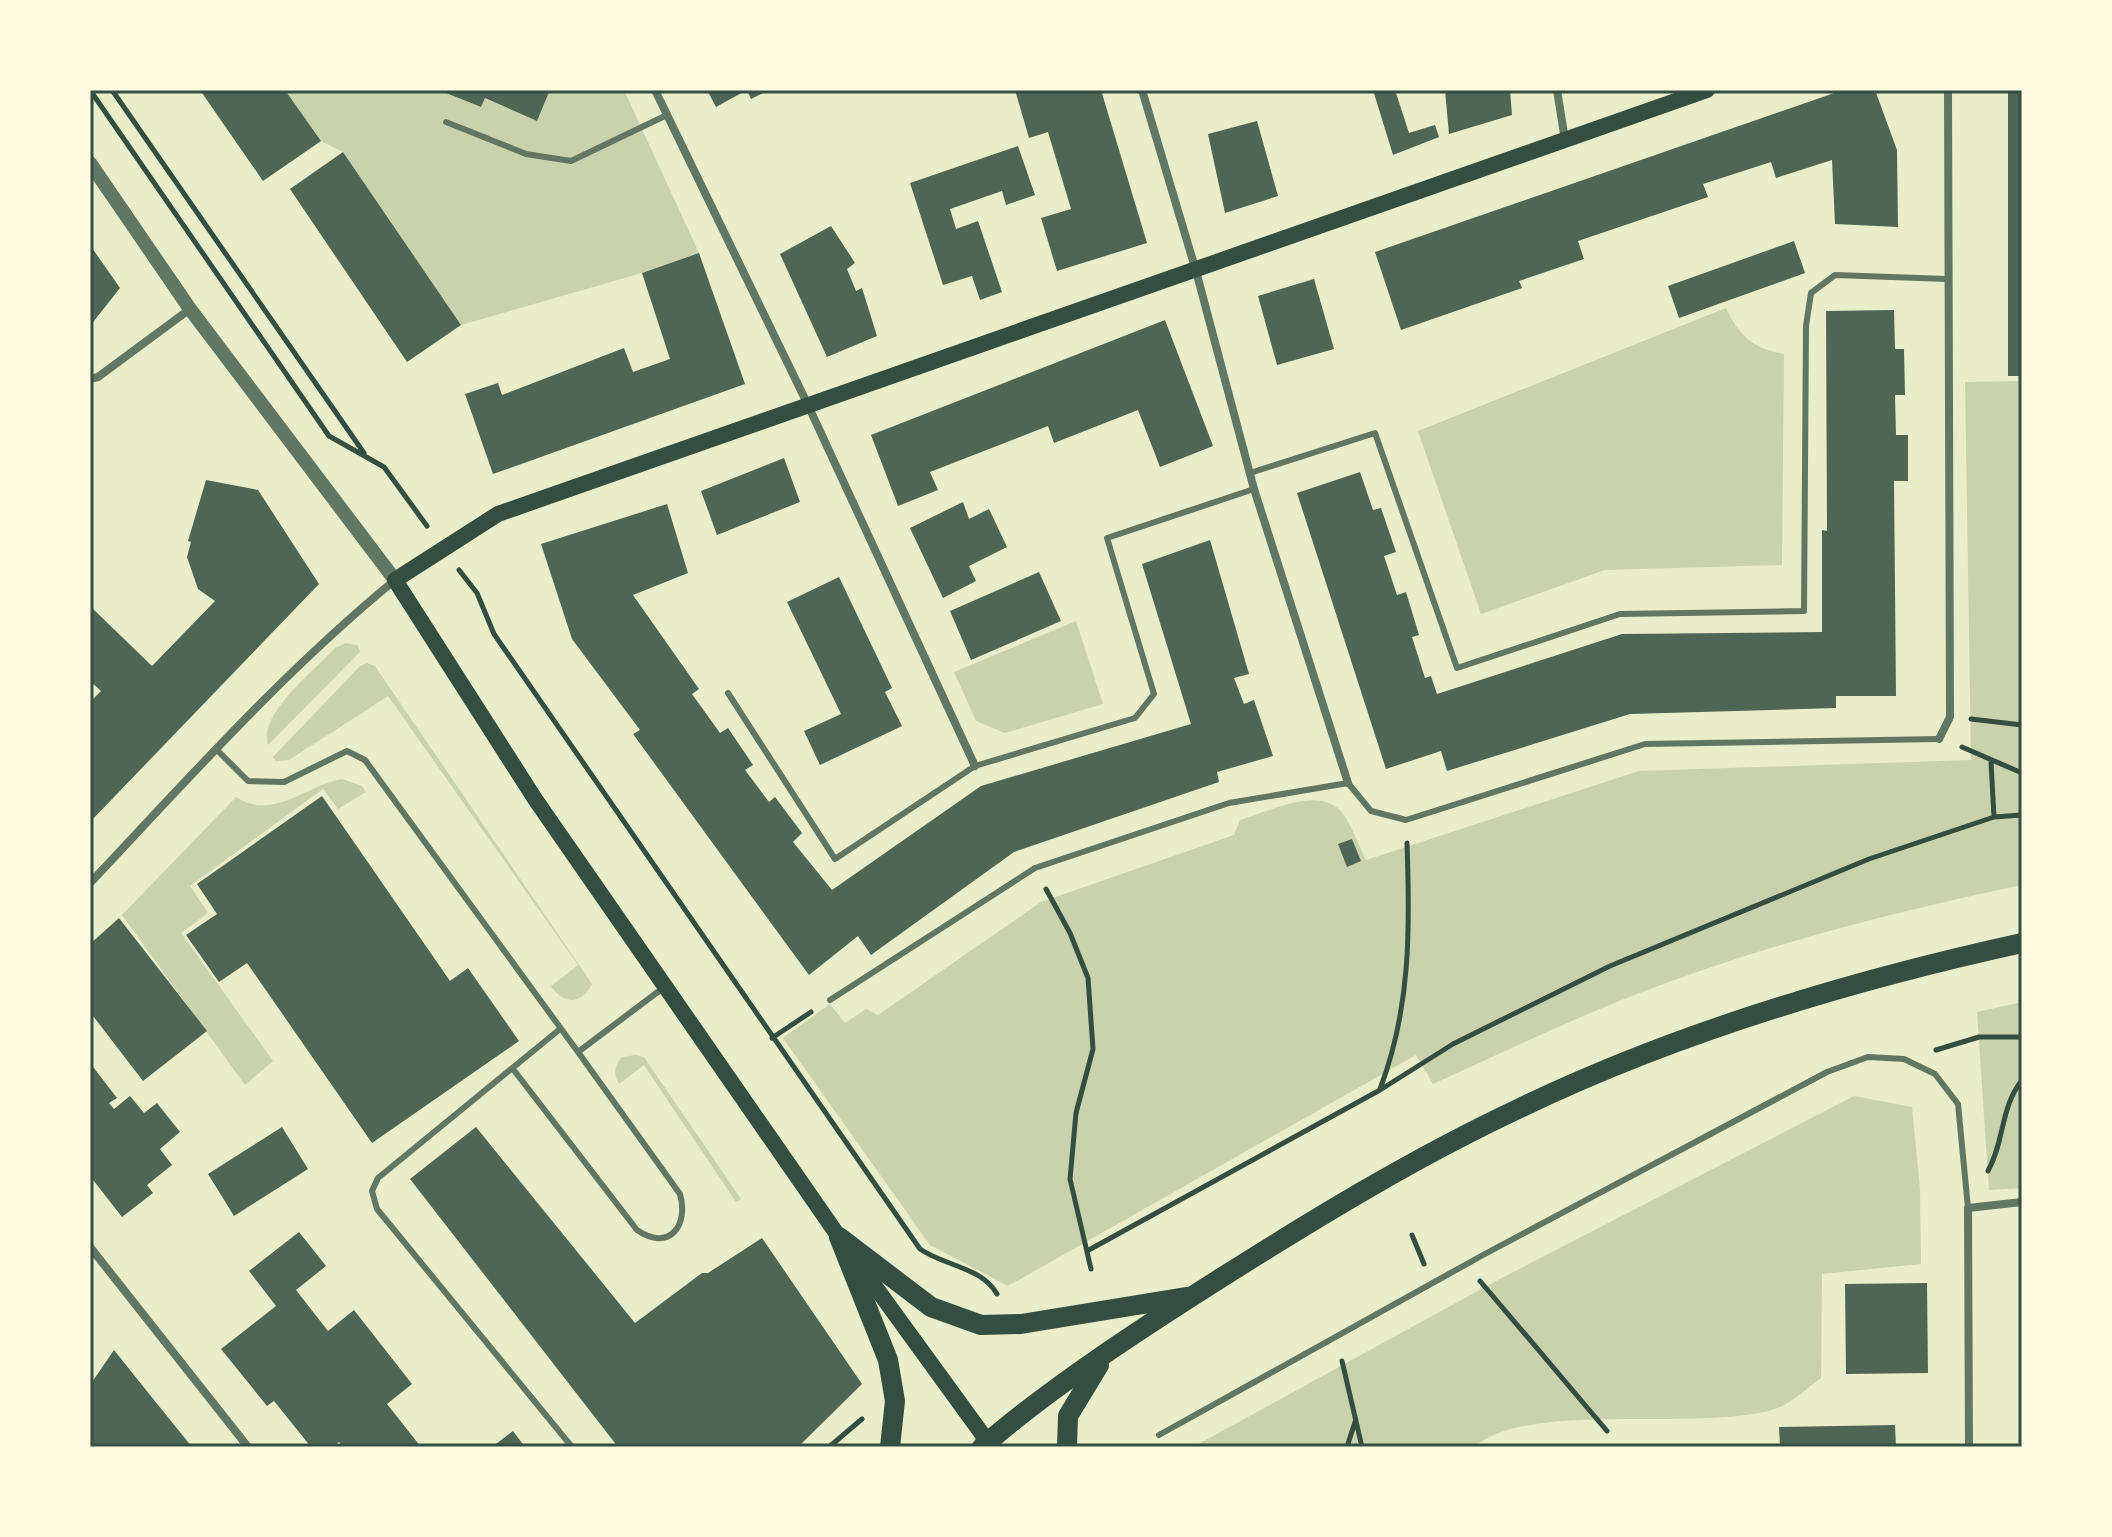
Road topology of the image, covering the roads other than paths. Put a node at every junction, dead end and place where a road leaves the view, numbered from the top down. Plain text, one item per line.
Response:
1 (655, 90) edge
2 (1142, 90) edge
3 (1557, 90) edge
4 (1707, 90) edge
5 (1948, 90) edge
6 (667, 115) junction
7 (446, 122) dead end
8 (1565, 141) junction
9 (90, 163) edge
10 (1196, 271) junction
11 (1947, 279) junction
12 (190, 309) junction
13 (90, 379) edge
14 (807, 403) junction
15 (1250, 473) junction
16 (1254, 489) junction
17 (395, 580) junction
18 (728, 693) dead end
19 (1939, 739) joint
20 (216, 749) junction
21 (975, 766) junction
22 (1348, 783) junction
23 (90, 883) edge
24 (2022, 943) edge
25 (666, 985) junction
26 (830, 1000) road end
27 (560, 1029) junction
28 (578, 1052) junction
29 (513, 1069) junction
30 (2022, 1202) edge
31 (1968, 1208) junction
32 (839, 1237) junction
33 (90, 1247) edge
34 (1194, 1295) junction
35 (1106, 1355) junction
36 (1159, 1435) dead end
37 (987, 1445) edge
38 (248, 1447) edge
39 (572, 1447) edge
40 (890, 1447) edge
41 (1067, 1447) edge
42 (1969, 1447) edge

1 - 6 street
2 - 10 street
3 - 8 street
4 - 8 main road
5 - 11 street
6 - 7 lane
6 - 14 street
8 - 10 main road
9 - 12 street
10 - 14 main road
10 - 15 street
11 - 15 lane
11 - 19 street
12 - 13 street
12 - 17 street
14 - 17 main road
14 - 21 street
15 - 16 street
16 - 21 lane
16 - 22 street
17 - 20 street
17 - 25 main road
18 - 21 lane
19 - 22 lane
20 - 23 street
20 - 27 lane
22 - 26 lane
24 - 34 main road
25 - 28 lane
25 - 32 main road
27 - 28 lane
27 - 29 lane
28 - 29 lane
29 - 39 lane
30 - 31 street
31 - 36 lane
31 - 42 street
32 - 34 main road
32 - 37 main road
32 - 40 main road
33 - 38 street
34 - 35 main road
35 - 37 main road
35 - 41 main road

